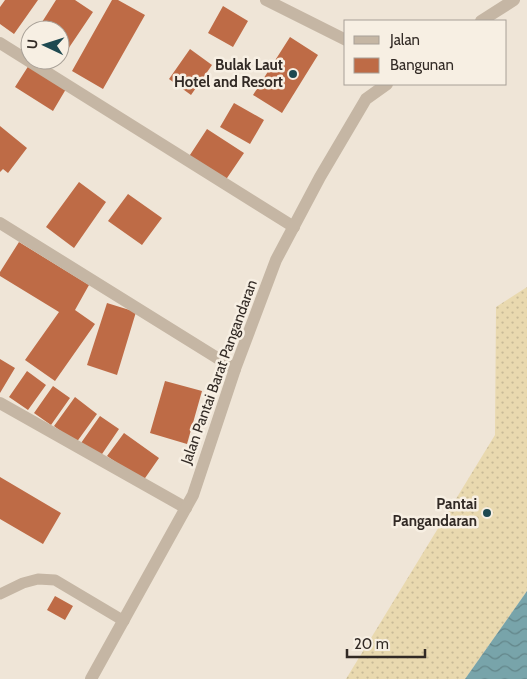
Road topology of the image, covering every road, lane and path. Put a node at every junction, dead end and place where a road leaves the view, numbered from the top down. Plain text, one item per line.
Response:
1 (266, 0) edge
2 (514, 0) edge
3 (483, 20) edge
4 (344, 39) edge
5 (0, 43) edge
6 (386, 85) edge
7 (0, 223) edge
8 (294, 226) junction
9 (234, 369) junction
10 (0, 403) edge
11 (186, 508) junction
12 (0, 594) edge
13 (124, 620) junction
14 (91, 679) edge

1 - 4 street
2 - 3 street
5 - 8 street
6 - 8 street, Jalan Pantai Barat Pangandaran
7 - 9 street
8 - 9 street, Jalan Pantai Barat Pangandaran
9 - 11 street, Jalan Pantai Barat Pangandaran
10 - 11 street
11 - 13 street, Jalan Pantai Barat Pangandaran
12 - 13 lane
13 - 14 street, Jalan Pantai Barat Pangandaran

